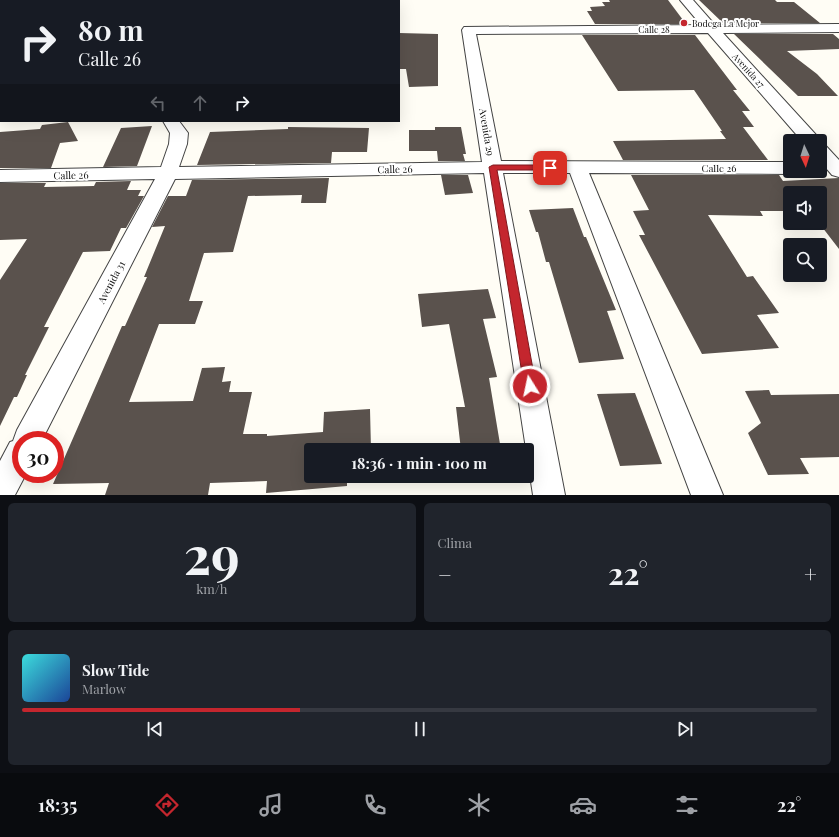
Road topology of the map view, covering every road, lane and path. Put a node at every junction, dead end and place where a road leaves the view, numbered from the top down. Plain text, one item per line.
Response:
1 (686, 0) edge
2 (839, 28) edge
3 (712, 29) junction
4 (469, 30) joint
5 (172, 122) edge
6 (806, 134) edge
7 (827, 160) edge
8 (493, 167) junction
9 (578, 168) junction
10 (783, 168) edge
11 (834, 169) edge
12 (168, 173) junction
13 (0, 176) edge
14 (32, 431) edge
15 (12, 469) edge
16 (0, 492) edge
17 (549, 495) edge
18 (707, 495) edge

1 - 3 street, Avenida 27
2 - 3 street, Calle 28
3 - 4 street, Calle 28
3 - 6 street, Avenida 27
4 - 8 street, Avenida 29
5 - 12 street, Avenida 31
7 - 11 street
8 - 9 street, Calle 26
8 - 12 street, Calle 26
8 - 17 street, Avenida 29
9 - 10 street, Calle 26
9 - 18 street
12 - 13 street, Calle 26
12 - 14 street, Avenida 31
15 - 16 street

